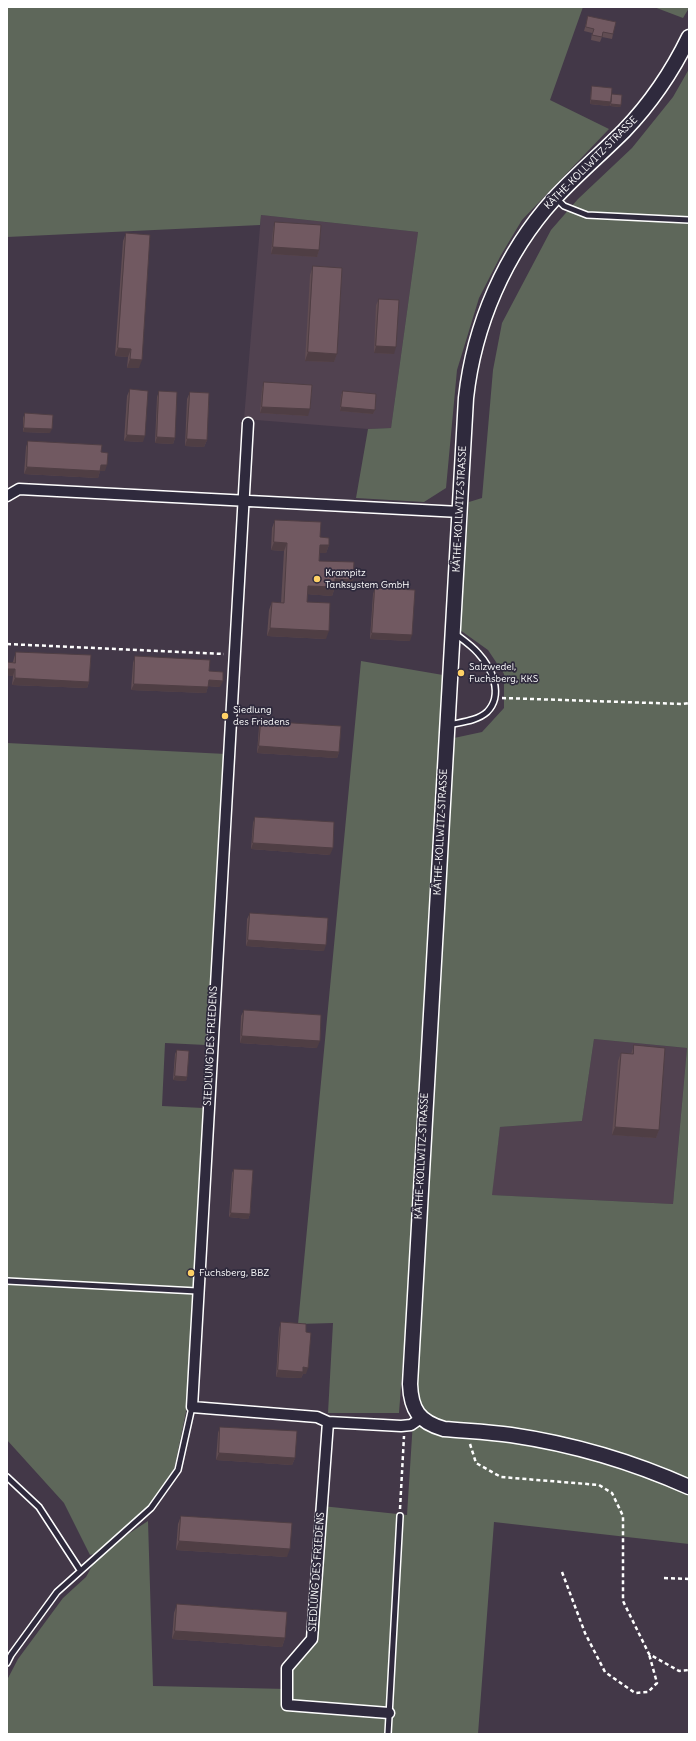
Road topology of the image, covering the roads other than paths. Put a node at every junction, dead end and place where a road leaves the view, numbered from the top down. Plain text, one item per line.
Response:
1 (689, 37) edge
2 (555, 198) junction
3 (689, 220) edge
4 (248, 423) dead end
5 (7, 496) edge
6 (244, 500) junction
7 (460, 512) junction
8 (453, 632) junction
9 (448, 725) junction
10 (7, 1281) edge
11 (197, 1291) junction
12 (192, 1407) junction
13 (421, 1418) junction
14 (328, 1422) junction
15 (7, 1477) edge
16 (689, 1487) edge
17 (400, 1516) road end
18 (80, 1570) junction
19 (7, 1663) edge
20 (389, 1713) junction
21 (388, 1734) edge

1 - 2 main road, KÄTHE-KOLLWITZ-STRASSE
2 - 3 lane
2 - 7 main road, KÄTHE-KOLLWITZ-STRASSE
4 - 6 street, SIEDLUNG DES FRIEDENS
5 - 6 street
6 - 7 street
6 - 11 street, SIEDLUNG DES FRIEDENS
7 - 8 main road, KÄTHE-KOLLWITZ-STRASSE
8 - 9 main road, KÄTHE-KOLLWITZ-STRASSE
8 - 9 lane
9 - 13 main road, KÄTHE-KOLLWITZ-STRASSE
10 - 11 lane
11 - 12 street, SIEDLUNG DES FRIEDENS
12 - 14 street
12 - 18 lane
13 - 14 street
13 - 16 main road
14 - 20 street, SIEDLUNG DES FRIEDENS
15 - 18 lane
17 - 20 lane
18 - 19 lane
20 - 21 lane

